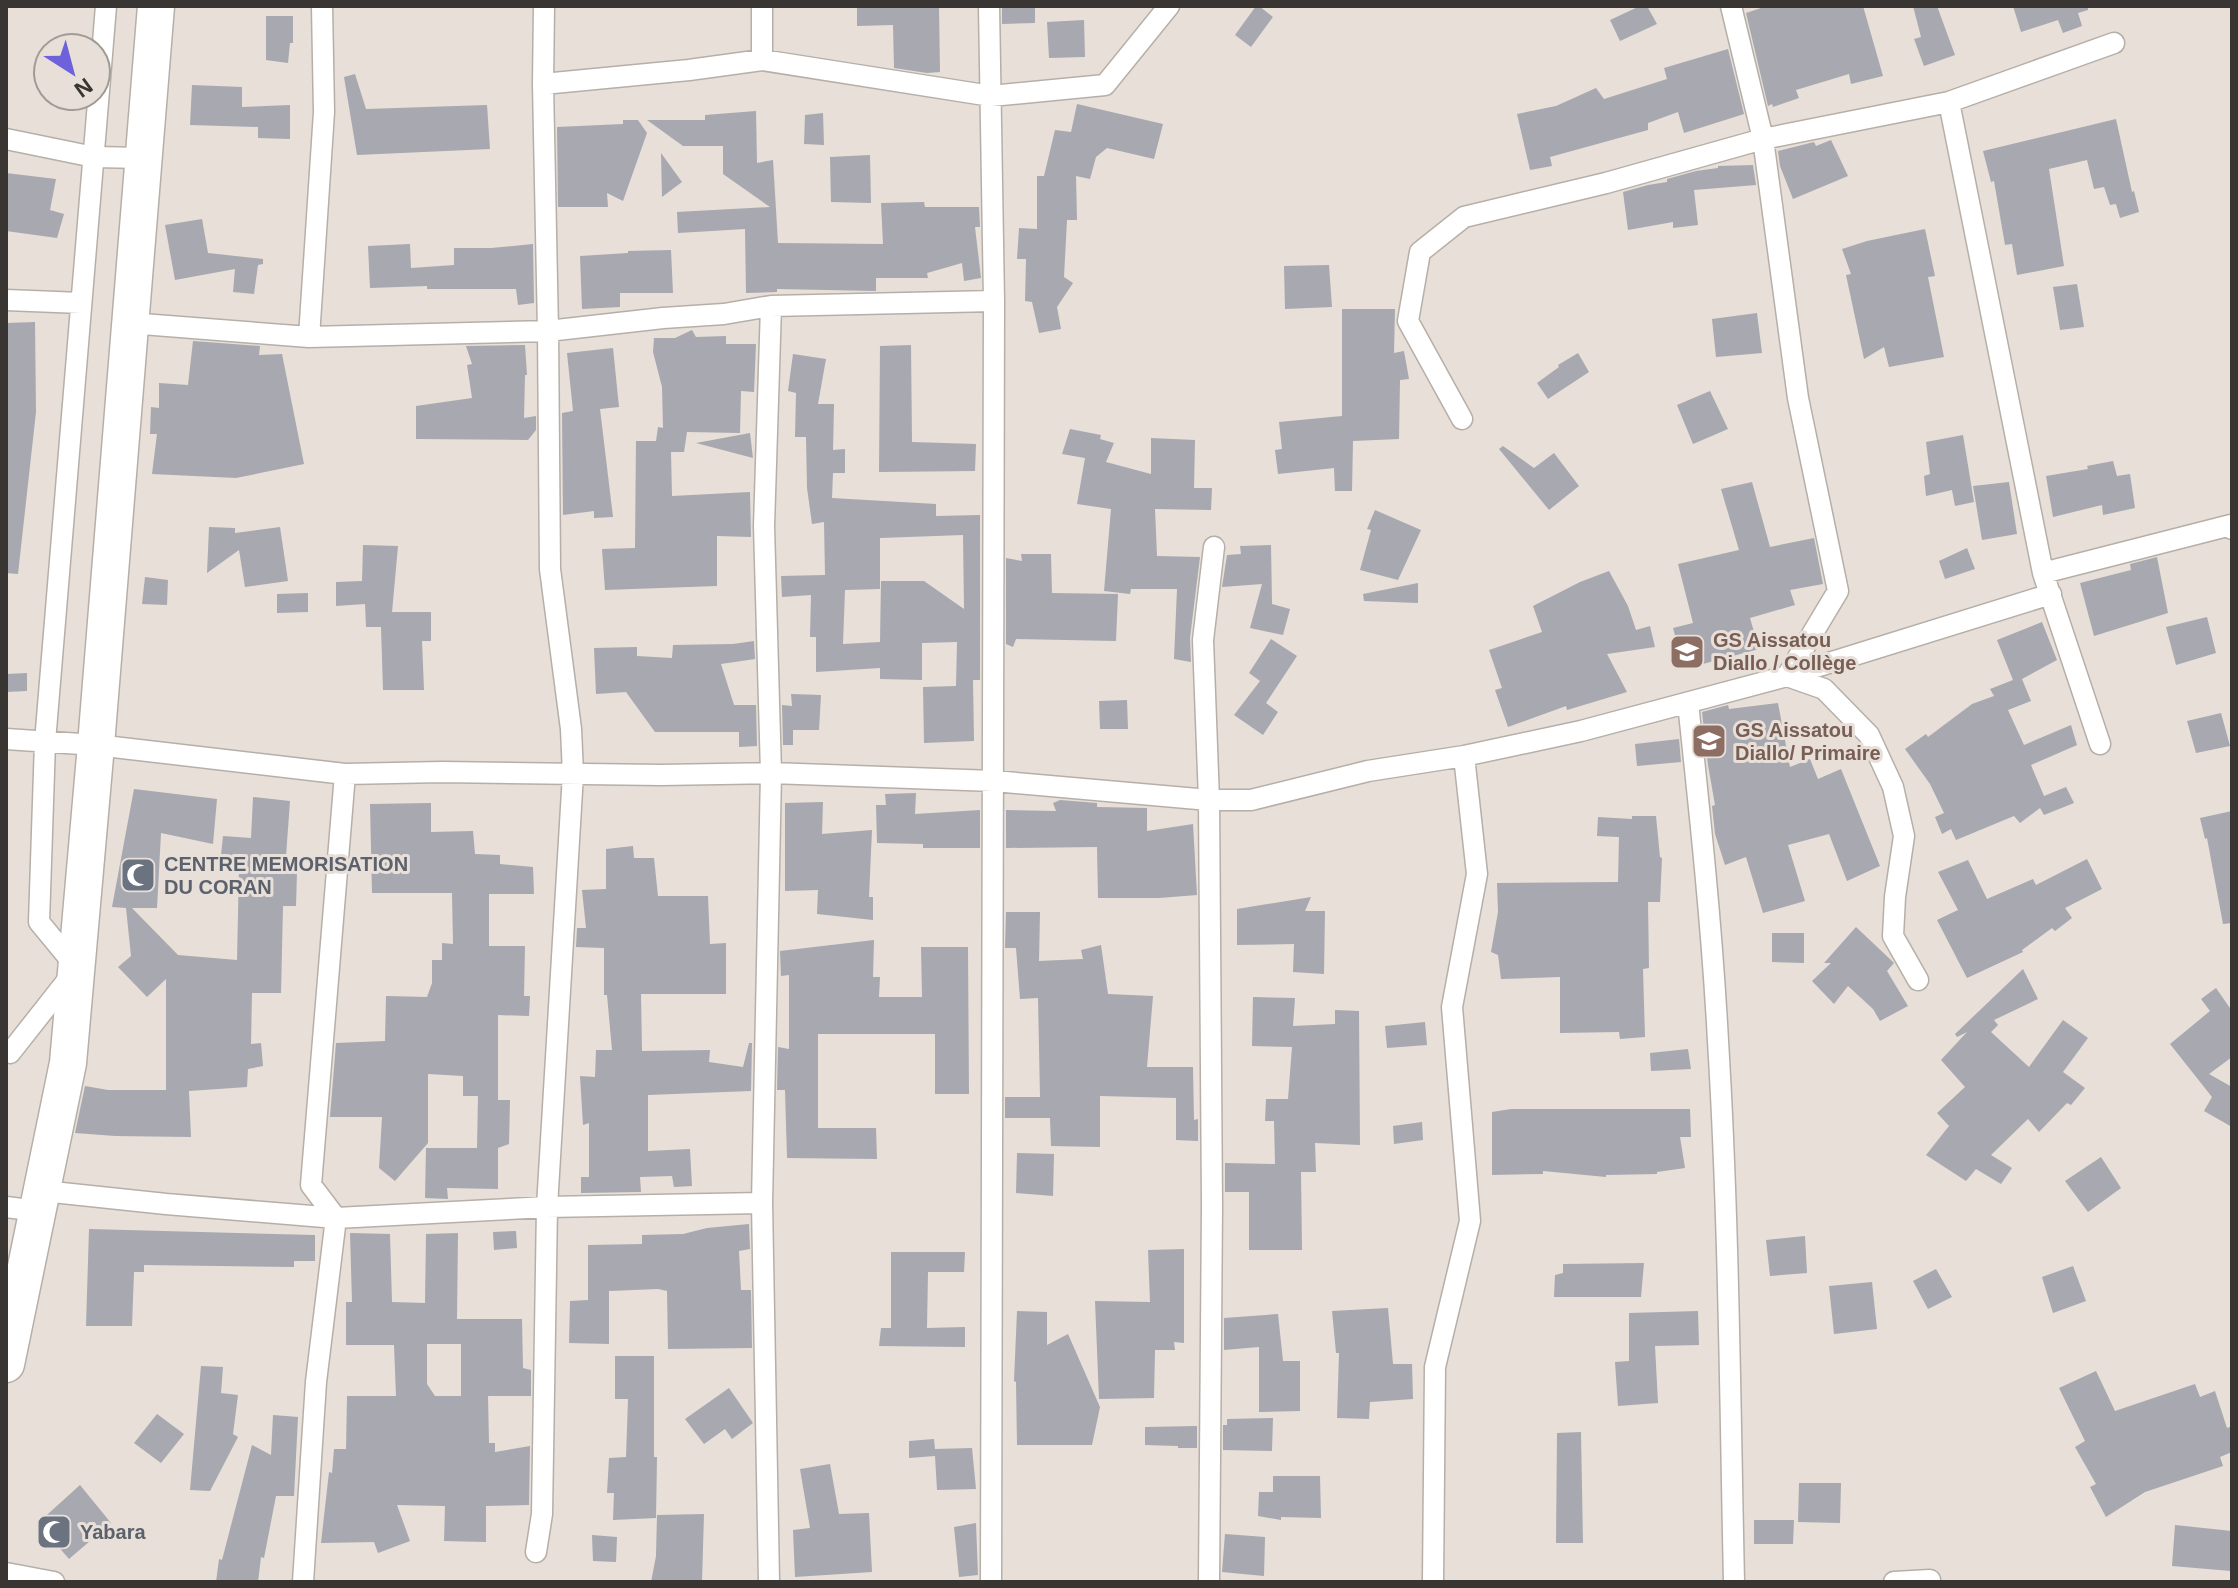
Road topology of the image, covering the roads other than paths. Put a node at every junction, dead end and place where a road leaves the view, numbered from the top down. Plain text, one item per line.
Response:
1 (106, 6) edge
2 (156, 6) edge
3 (322, 6) edge
4 (544, 6) edge
5 (762, 6) edge
6 (989, 6) edge
7 (1169, 6) edge
8 (1731, 6) edge
9 (2114, 43) dead end
10 (762, 60) junction
11 (543, 84) junction
12 (991, 96) junction
13 (1949, 102) junction
14 (6, 139) edge
15 (1763, 139) junction
16 (94, 157) junction
17 (143, 158) junction
18 (6, 300) edge
19 (994, 301) junction
20 (81, 303) junction
21 (771, 306) junction
22 (129, 323) junction
23 (548, 331) junction
24 (309, 337) junction
25 (1462, 419) dead end
26 (2232, 529) edge
27 (1214, 547) dead end
28 (2043, 573) junction
29 (2051, 594) junction
30 (1787, 676) junction
31 (1688, 703) junction
32 (6, 739) edge
33 (45, 742) junction
34 (2100, 744) dead end
35 (96, 745) junction
36 (1464, 756) junction
37 (771, 773) junction
38 (345, 774) junction
39 (573, 774) junction
40 (994, 781) junction
41 (1209, 800) junction
42 (77, 968) junction
43 (1918, 980) dead end
44 (10, 1053) dead end
45 (29, 1203) edge
46 (762, 1203) junction
47 (547, 1207) junction
48 (336, 1218) junction
49 (6, 1364) edge
50 (536, 1552) dead end
51 (6, 1573) edge
52 (1930, 1580) dead end
53 (54, 1582) edge
54 (303, 1582) edge
55 (769, 1582) edge
56 (991, 1582) edge
57 (1209, 1582) edge
58 (1433, 1582) edge
59 (1734, 1582) edge
60 (1894, 1582) edge

1 - 16 street
2 - 17 highway
3 - 24 street
4 - 11 street
5 - 10 street
6 - 12 street
7 - 12 street
8 - 15 street
9 - 13 street
10 - 11 street
10 - 12 street
11 - 23 street
12 - 19 street
13 - 15 street
13 - 28 street
14 - 16 street
15 - 25 street
15 - 30 street
16 - 17 street
16 - 20 street
17 - 22 highway
18 - 20 street
19 - 21 street
19 - 40 street
20 - 33 street
21 - 23 street
21 - 37 street
22 - 24 street
22 - 35 highway
23 - 24 street
23 - 39 street
26 - 28 street
27 - 41 street
28 - 29 street
29 - 30 street
29 - 34 street
30 - 31 street
30 - 43 street
31 - 36 street
31 - 59 street
32 - 33 street
33 - 35 street
33 - 42 street
35 - 38 street
35 - 42 highway
36 - 41 street
36 - 58 street
37 - 39 street
37 - 40 street
37 - 46 street
38 - 39 street
38 - 48 street
39 - 47 street
40 - 41 street
40 - 56 street
41 - 57 street
42 - 44 street
42 - 45 highway
45 - 48 street
45 - 49 highway
46 - 47 street
46 - 55 street
47 - 48 street
47 - 50 street
48 - 54 street
51 - 53 street
52 - 60 street

